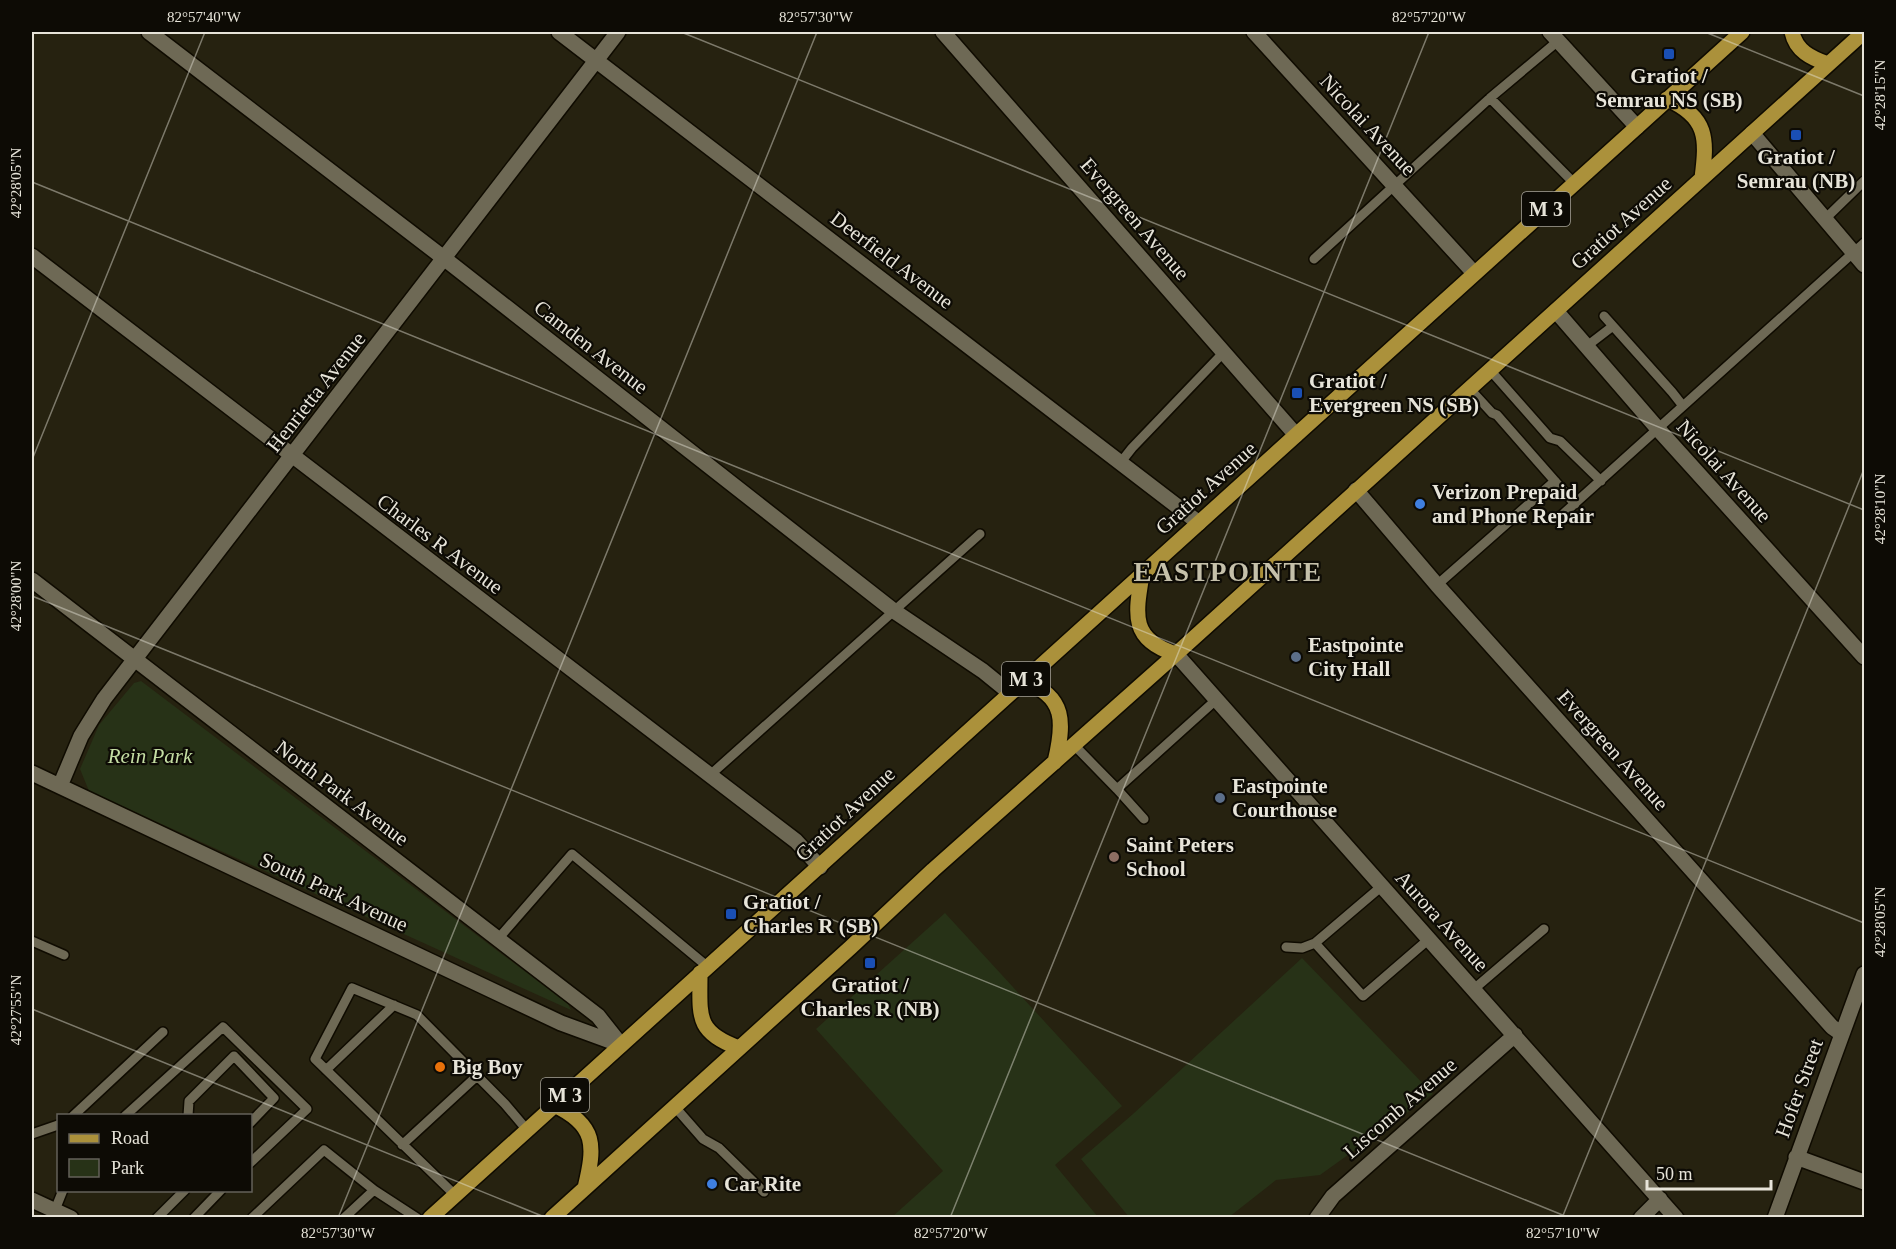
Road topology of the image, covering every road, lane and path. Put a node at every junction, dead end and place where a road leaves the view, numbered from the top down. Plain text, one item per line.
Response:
1 (149, 32) edge
2 (559, 32) edge
3 (618, 32) edge
4 (943, 32) edge
5 (1254, 32) edge
6 (1792, 32) edge
7 (1864, 32) edge
8 (1737, 33) edge
9 (1554, 36) edge
10 (597, 61) junction
11 (1828, 64) junction
12 (1490, 98) junction
13 (1667, 99) junction
14 (1637, 127) junction
15 (1752, 133) junction
16 (1702, 178) junction
17 (1864, 181) edge
18 (1574, 183) junction
19 (1395, 185) junction
20 (1825, 219) junction
21 (1859, 248) edge
22 (32, 256) edge
23 (445, 259) junction
24 (1314, 259) dead end
25 (1864, 265) edge
26 (1474, 273) junction
27 (1556, 311) junction
28 (1605, 316) dead end
29 (1613, 326) junction
30 (1587, 346) junction
31 (1224, 352) junction
32 (1490, 370) junction
33 (1469, 388) junction
34 (1683, 406) junction
35 (1658, 429) junction
36 (1296, 435) junction
37 (292, 458) junction
38 (1121, 462) junction
39 (1555, 481) junction
40 (1601, 481) junction
41 (1356, 490) junction
42 (1575, 504) junction
43 (1562, 515) dead end
44 (1199, 523) junction
45 (980, 534) dead end
46 (1142, 575) junction
47 (32, 580) edge
48 (1437, 585) junction
49 (894, 611) junction
50 (1176, 654) junction
51 (1864, 657) edge
52 (134, 660) junction
53 (1023, 681) junction
54 (1010, 693) junction
55 (1217, 699) junction
56 (1074, 745) junction
57 (1055, 762) junction
58 (32, 773) edge
59 (709, 776) junction
60 (60, 786) junction
61 (1117, 789) junction
62 (1144, 819) dead end
63 (820, 867) junction
64 (1383, 886) junction
65 (1544, 930) dead end
66 (498, 939) junction
67 (1429, 939) junction
68 (32, 941) edge
69 (1315, 943) junction
70 (1286, 947) dead end
71 (64, 955) dead end
72 (704, 970) junction
73 (1864, 974) edge
74 (1474, 988) junction
75 (394, 1005) junction
76 (163, 1032) dead end
77 (1842, 1034) junction
78 (1515, 1035) junction
79 (621, 1045) junction
80 (739, 1048) junction
81 (326, 1070) junction
82 (477, 1076) junction
83 (554, 1105) junction
84 (675, 1107) junction
85 (75, 1114) edge
86 (127, 1114) edge
87 (188, 1114) edge
88 (252, 1121) edge
89 (57, 1125) edge
90 (527, 1130) junction
91 (32, 1134) edge
92 (402, 1145) junction
93 (1796, 1157) junction
94 (252, 1161) edge
95 (1864, 1182) edge
96 (585, 1188) junction
97 (374, 1190) junction
98 (63, 1192) edge
99 (184, 1192) edge
100 (220, 1192) edge
101 (764, 1192) dead end
102 (455, 1195) junction
103 (1660, 1199) junction
104 (32, 1200) edge
105 (55, 1210) junction
106 (71, 1218) edge
107 (157, 1218) edge
108 (194, 1218) edge
109 (252, 1218) edge
110 (344, 1218) edge
111 (417, 1218) edge
112 (430, 1218) edge
113 (552, 1218) edge
114 (1317, 1218) edge
115 (1641, 1218) edge
116 (1676, 1218) edge
117 (1775, 1218) edge

1 - 23 street, Camden Avenue
2 - 10 street, Deerfield Avenue
3 - 10 street, Henrietta Avenue
4 - 31 street, Evergreen Avenue
5 - 19 street, Nicolai Avenue
6 - 11 main road
7 - 11 main road, Gratiot Avenue
8 - 13 main road, Gratiot Avenue / M 3
9 - 12 lane
9 - 14 street
10 - 23 street, Henrietta Avenue
10 - 38 street, Deerfield Avenue
11 - 15 main road, Gratiot Avenue
12 - 18 lane
12 - 19 lane
13 - 14 main road, Gratiot Avenue / M 3
13 - 16 main road
14 - 18 main road, Gratiot Avenue / M 3
15 - 16 main road, Gratiot Avenue
15 - 20 street
16 - 27 main road, Gratiot Avenue
17 - 20 lane
18 - 26 main road, Gratiot Avenue / M 3
19 - 24 lane
19 - 26 street, Nicolai Avenue
20 - 21 street
21 - 25 street
21 - 34 lane
22 - 37 street, Charles R Avenue
23 - 37 street, Henrietta Avenue
23 - 49 street, Camden Avenue
26 - 36 main road, Gratiot Avenue / M 3
27 - 30 street, Nicolai Avenue
27 - 32 main road, Gratiot Avenue
28 - 29 lane
29 - 30 lane
29 - 34 lane
30 - 35 street, Nicolai Avenue
31 - 36 street, Evergreen Avenue
31 - 38 lane
32 - 33 main road, Gratiot Avenue
32 - 40 lane
33 - 39 lane
33 - 41 main road, Gratiot Avenue
34 - 35 lane
35 - 40 lane
35 - 51 street, Nicolai Avenue
36 - 44 main road, Gratiot Avenue / M 3
37 - 52 street, Henrietta Avenue
37 - 59 street, Charles R Avenue
38 - 44 street, Deerfield Avenue
39 - 42 lane
39 - 48 lane
40 - 42 lane
41 - 48 street, Evergreen Avenue
41 - 50 main road, Gratiot Avenue
42 - 43 lane
44 - 46 main road, Gratiot Avenue / M 3
45 - 49 lane
46 - 50 main road
46 - 53 main road, Gratiot Avenue / M 3
47 - 52 street, North Park Avenue
48 - 77 street, Evergreen Avenue
49 - 54 street, Camden Avenue
49 - 59 lane
50 - 55 street, Aurora Avenue
50 - 56 main road, Gratiot Avenue
52 - 60 street, Henrietta Avenue
52 - 66 street, North Park Avenue
53 - 54 main road, Gratiot Avenue / M 3
53 - 57 main road
54 - 63 main road, Gratiot Avenue / M 3
55 - 61 lane
55 - 64 street, Aurora Avenue
56 - 57 main road, Gratiot Avenue
56 - 61 lane
57 - 80 main road, Gratiot Avenue
58 - 60 street, South Park Avenue
59 - 63 street, Charles R Avenue
60 - 79 street, South Park Avenue
61 - 62 lane
63 - 72 main road, Gratiot Avenue / M 3
64 - 67 street, Aurora Avenue
64 - 69 lane
65 - 74 lane
66 - 72 lane
66 - 79 street, North Park Avenue
67 - 69 lane
67 - 74 street, Aurora Avenue
68 - 71 lane
69 - 70 lane
72 - 79 main road, Gratiot Avenue / M 3
72 - 80 main road
73 - 77 street, Hofer Street
74 - 78 street, Aurora Avenue
75 - 81 lane
75 - 81 lane
75 - 82 lane
76 - 85 lane
77 - 93 street, Hofer Street
78 - 103 street, Aurora Avenue
78 - 114 street, Liscomb Avenue
79 - 83 main road, Gratiot Avenue / M 3
80 - 84 main road, Gratiot Avenue
81 - 92 lane
82 - 90 lane
82 - 92 lane
83 - 90 main road, Gratiot Avenue / M 3
83 - 96 main road
84 - 96 main road, Gratiot Avenue
84 - 101 lane
86 - 94 lane
87 - 88 lane
89 - 91 lane
90 - 102 main road, Gratiot Avenue / M 3
92 - 102 lane
93 - 95 street
93 - 117 street, Hofer Street
96 - 113 main road, Gratiot Avenue
97 - 109 lane
97 - 110 lane
97 - 111 lane
98 - 105 lane
99 - 107 lane
100 - 108 lane
102 - 112 main road, Gratiot Avenue / M 3
103 - 115 street
103 - 116 street, Aurora Avenue
104 - 105 street
105 - 106 street

